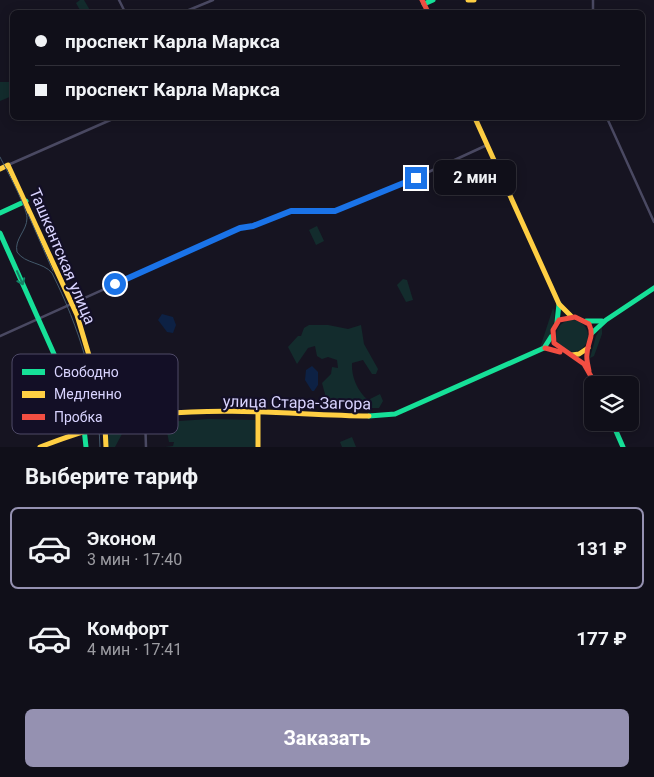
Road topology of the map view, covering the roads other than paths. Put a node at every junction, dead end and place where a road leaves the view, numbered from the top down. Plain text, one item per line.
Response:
1 (214, 0) edge
2 (433, 0) edge
3 (468, 0) edge
4 (474, 0) edge
5 (423, 2) edge
6 (189, 10) edge
7 (110, 120) edge
8 (476, 120) edge
9 (608, 120) edge
10 (487, 145) junction
11 (8, 165) junction
12 (0, 169) edge
13 (26, 201) junction
14 (0, 213) edge
15 (654, 222) edge
16 (0, 233) edge
17 (654, 288) edge
18 (72, 304) junction
19 (559, 304) junction
20 (571, 316) junction
21 (38, 319) junction
22 (584, 320) junction
23 (602, 321) junction
24 (557, 323) junction
25 (592, 333) junction
26 (552, 334) junction
27 (0, 336) edge
28 (588, 347) junction
29 (544, 348) junction
30 (560, 352) junction
31 (54, 354) edge
32 (88, 354) edge
33 (568, 355) junction
34 (589, 371) junction
35 (592, 376) edge
36 (178, 413) edge
37 (258, 413) junction
38 (616, 431) edge
39 (74, 434) edge
40 (84, 434) edge
41 (106, 434) edge
42 (146, 434) edge
43 (40, 447) edge
44 (86, 447) edge
45 (106, 447) edge
46 (146, 447) edge
47 (258, 447) edge
48 (623, 447) edge

1 - 6 street
2 - 5 main road
3 - 4 main road
7 - 11 street
8 - 10 main road
9 - 15 street
10 - 18 street
10 - 19 main road
11 - 12 main road
11 - 13 main road, Ташкентская улица
13 - 14 main road
13 - 18 main road, Ташкентская улица
16 -> 21 main road
17 - 23 main road
18 - 21 street
18 - 32 main road, Ташкентская улица
19 - 20 main road
19 - 24 main road
20 - 22 main road
20 - 24 main road
21 - 27 street
21 - 31 main road
22 - 23 main road
22 - 25 main road
23 - 25 main road
24 - 26 main road
25 - 28 main road
26 - 29 main road
26 - 30 main road
28 - 33 main road
28 - 34 main road
29 - 30 main road
29 - 37 main road, улица Стара-Загора
30 - 33 main road
33 - 34 main road
34 - 35 main road
36 - 37 main road, улица Стара-Загора
37 - 47 main road
38 - 48 main road
39 - 43 main road, улица Стара-Загора
40 - 44 main road
41 - 45 main road, Ташкентская улица
42 - 46 street

